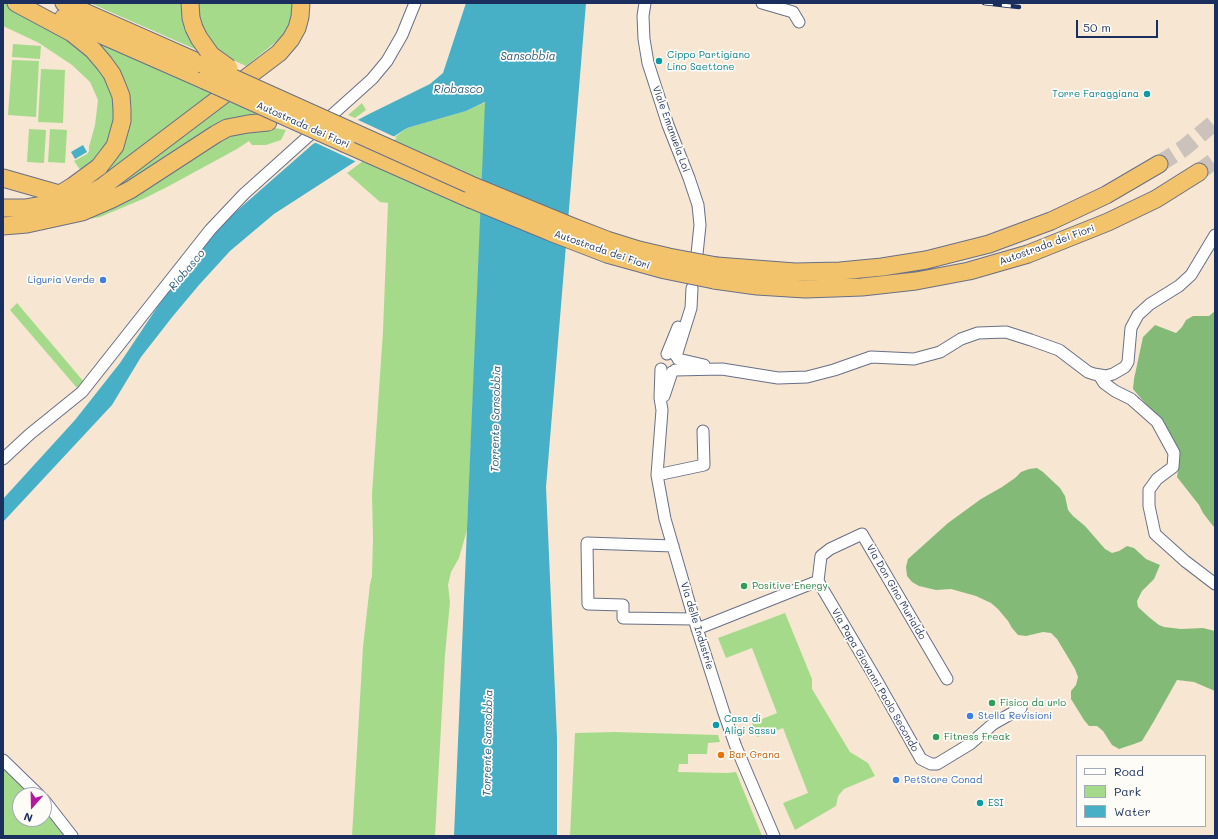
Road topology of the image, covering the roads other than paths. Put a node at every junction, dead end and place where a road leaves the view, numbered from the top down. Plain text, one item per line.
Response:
1 (16, 3) edge
2 (28, 3) edge
3 (64, 3) edge
4 (190, 3) edge
5 (301, 3) edge
6 (415, 3) edge
7 (645, 3) edge
8 (762, 3) edge
9 (799, 22) dead end
10 (203, 72) junction
11 (273, 96) junction
12 (346, 144) junction
13 (1159, 164) tunnel mouth
14 (1199, 172) tunnel mouth
15 (3, 178) edge
16 (59, 195) junction
17 (80, 199) junction
18 (3, 208) edge
19 (41, 221) junction
20 (3, 226) edge
21 (1215, 235) edge
22 (697, 254) dead end
23 (716, 273) junction
24 (692, 291) dead end
25 (674, 356) junction
26 (661, 368) junction
27 (722, 369) junction
28 (674, 371) junction
29 (1099, 375) junction
30 (662, 407) junction
31 (703, 431) dead end
32 (3, 459) edge
33 (657, 475) junction
34 (673, 546) junction
35 (818, 581) junction
36 (1215, 584) edge
37 (696, 624) junction
38 (947, 679) dead end
39 (1021, 708) dead end
40 (3, 760) edge
41 (31, 787) edge
42 (52, 810) edge
43 (72, 836) edge
44 (774, 836) edge

1 - 16 highway
2 - 10 highway, Autostrada dei Fiori
3 - 10 highway, Autostrada dei Fiori
4 - 11 highway, bridge
5 - 17 highway
6 - 32 street
7 - 22 street, Viale Emanuela Loi
8 - 9 street
10 - 11 highway, Autostrada dei Fiori, bridge
10 - 12 highway, Autostrada dei Fiori, bridge
11 - 23 highway, Autostrada dei Fiori, bridge
12 - 19 highway, bridge
12 - 23 highway, Autostrada dei Fiori, bridge
13 - 23 highway, Autostrada dei Fiori
14 - 23 highway, Autostrada dei Fiori
15 - 16 highway
16 - 17 highway
16 - 18 highway
17 - 19 highway
19 - 20 highway
21 - 29 street
24 - 25 street
25 - 26 street, Via delle Industrie
25 - 27 street
25 - 28 street, Via delle Industrie
26 - 28 street
26 - 30 street, Via delle Industrie
27 - 28 street
27 - 29 street
28 - 30 street, Via delle Industrie
29 - 36 street
30 - 33 street, Via delle Industrie
31 - 33 street
33 - 34 street, Via delle Industrie
34 - 37 street, Via delle Industrie
34 - 37 street
35 - 37 street
35 - 38 street, Via Don Gino Murialdo
35 - 39 street, Via Papa Giovanni Paolo Secondo
37 - 44 street, Via delle Industrie
40 - 41 street
42 - 43 street

